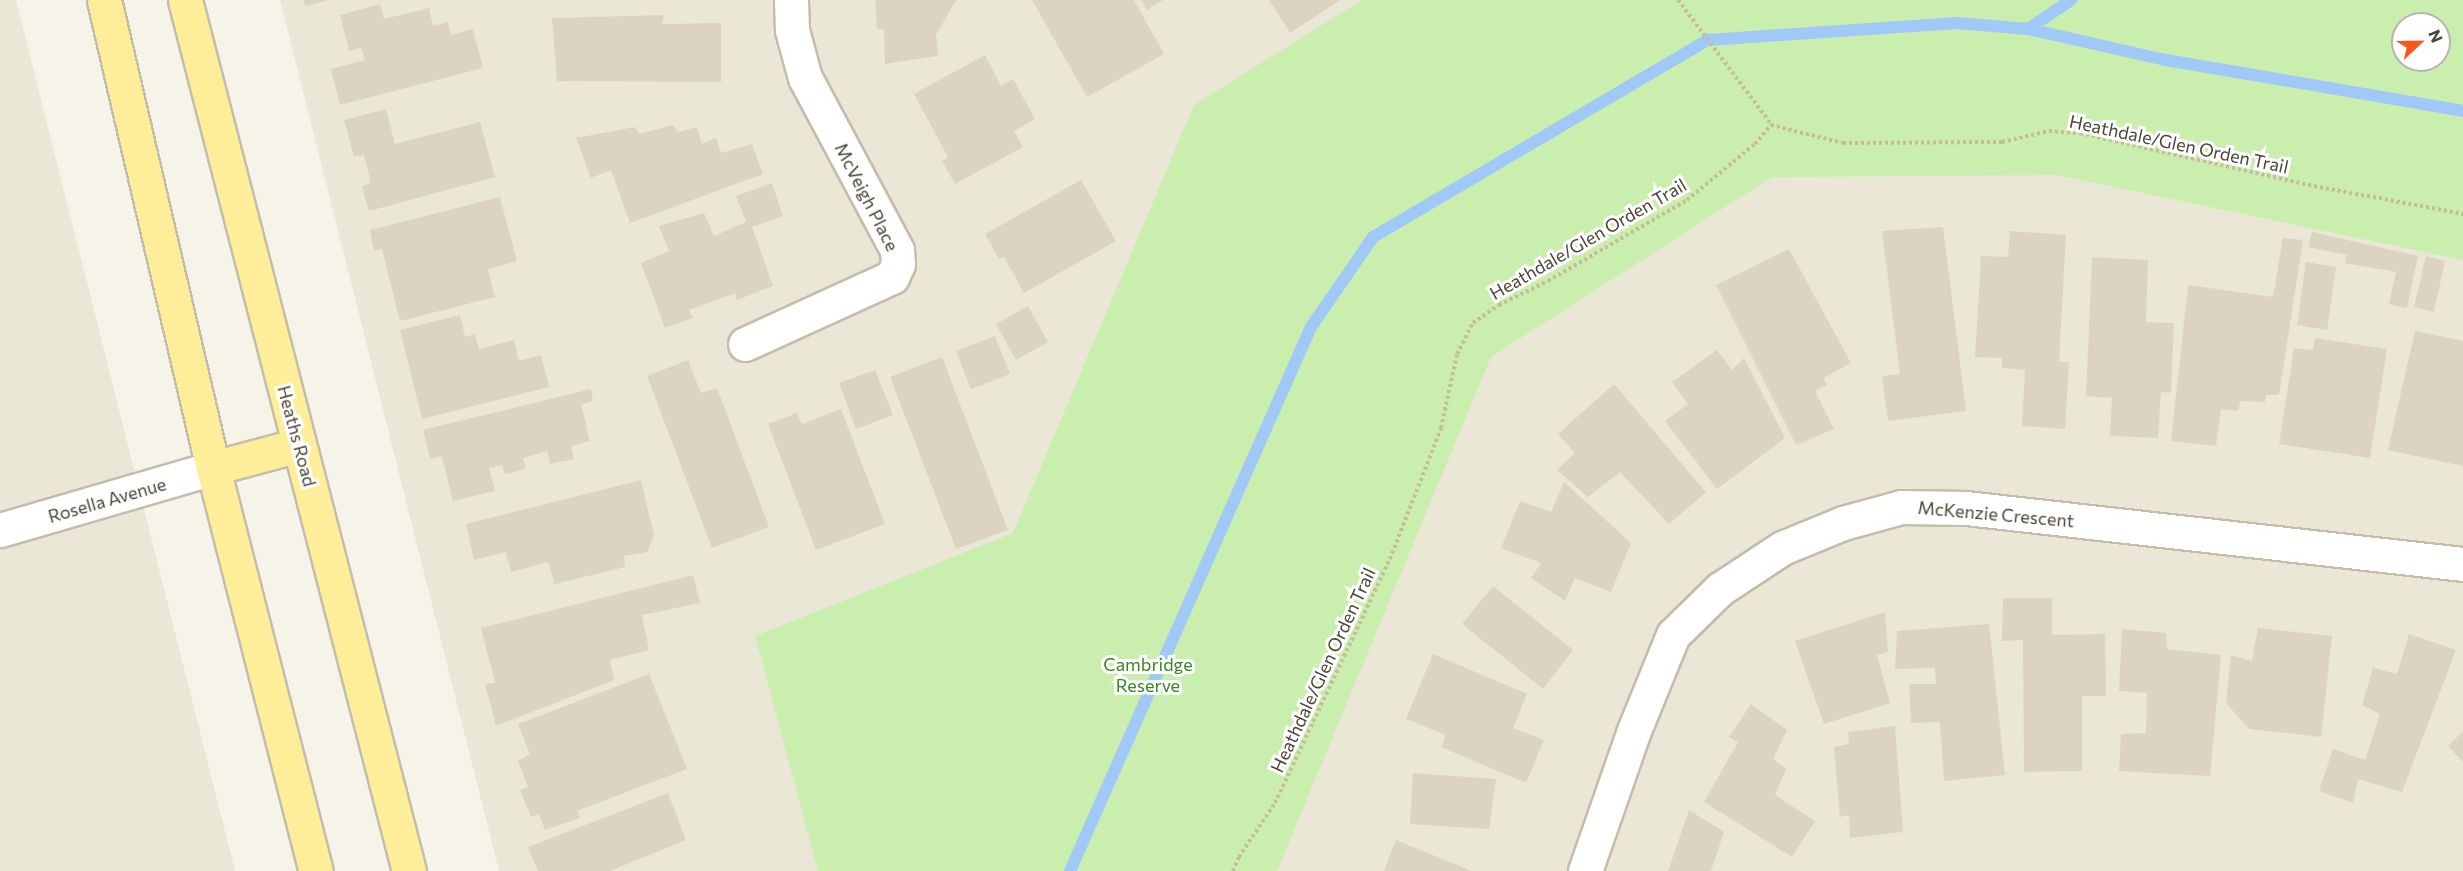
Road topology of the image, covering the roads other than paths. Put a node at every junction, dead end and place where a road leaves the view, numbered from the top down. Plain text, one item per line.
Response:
1 (104, 0) edge
2 (185, 0) edge
3 (790, 0) edge
4 (745, 344) dead end
5 (299, 445) junction
6 (213, 468) junction
7 (0, 530) edge
8 (2463, 564) edge
9 (316, 871) edge
10 (409, 871) edge
11 (1585, 871) edge

1 - 6 main road
2 - 5 main road, Heaths Road
3 - 4 street, McVeigh Place
5 - 6 main road
5 - 10 main road, Heaths Road
6 - 7 street, Rosella Avenue
6 - 9 main road
8 - 11 street, McKenzie Crescent

